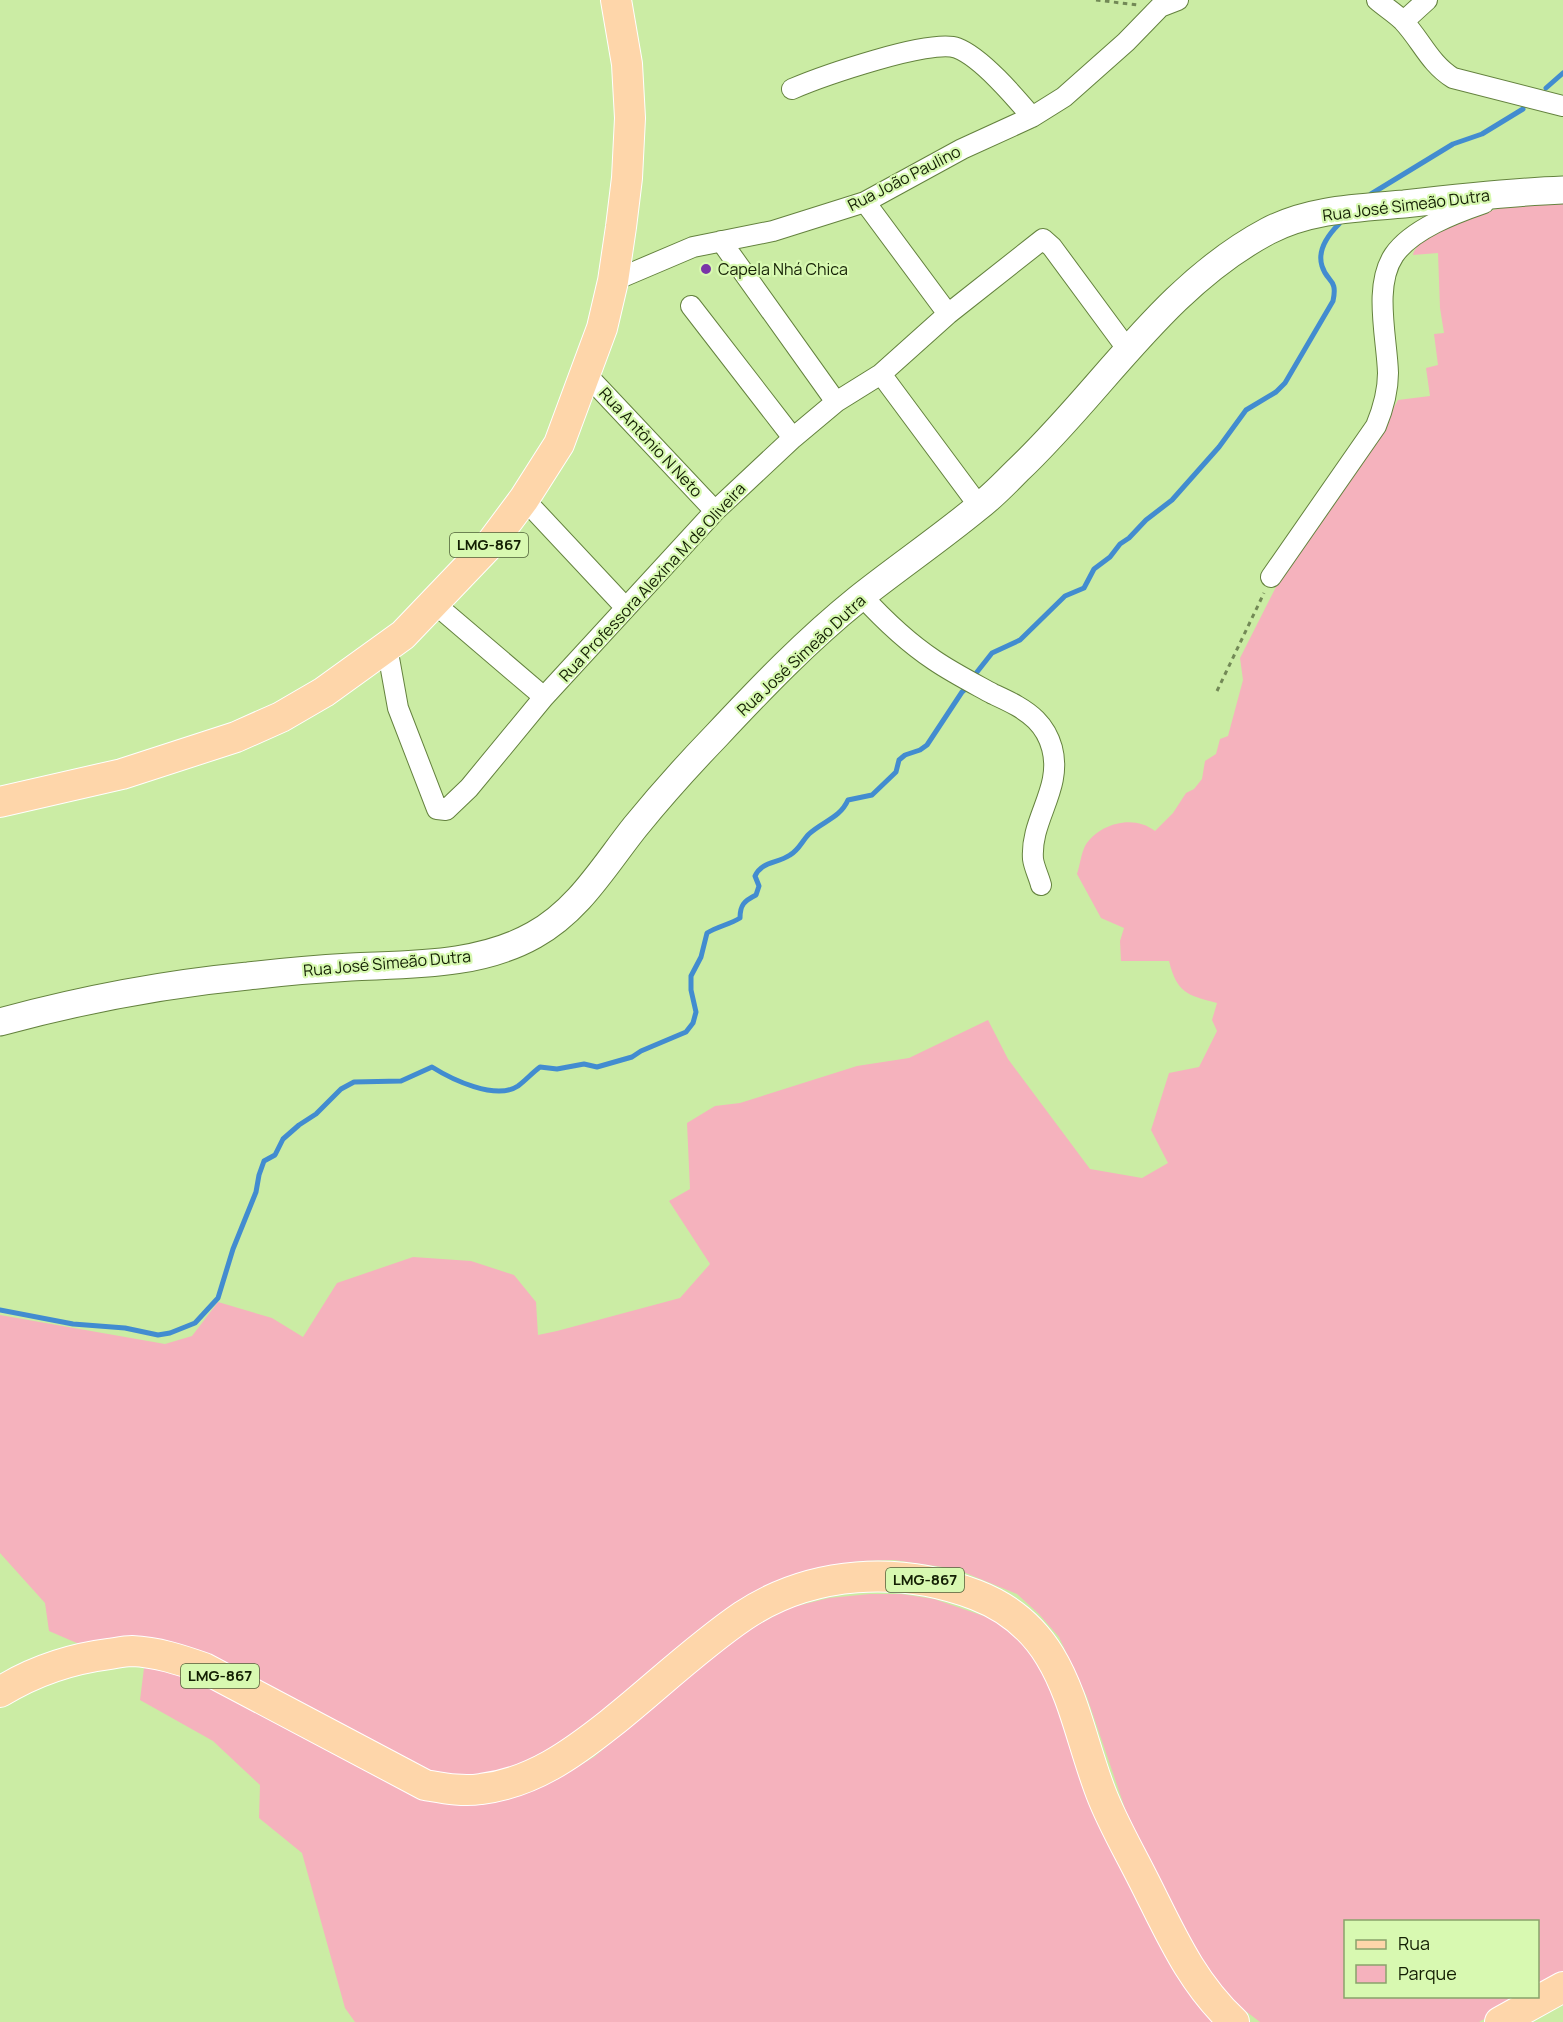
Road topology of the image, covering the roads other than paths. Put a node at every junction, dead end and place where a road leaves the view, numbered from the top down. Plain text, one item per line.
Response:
1 (616, 0) edge
2 (1377, 0) edge
3 (1427, 0) edge
4 (1169, 3) edge
5 (1404, 21) junction
6 (792, 89) dead end
7 (1563, 106) edge
8 (1032, 117) junction
9 (1563, 190) edge
10 (1518, 192) junction
11 (865, 202) junction
12 (721, 242) junction
13 (613, 281) junction
14 (691, 306) dead end
15 (948, 314) junction
16 (1128, 350) junction
17 (586, 374) junction
18 (881, 374) junction
19 (836, 402) junction
20 (793, 438) junction
21 (524, 499) junction
22 (979, 507) junction
23 (715, 511) junction
24 (1271, 577) road end
25 (862, 596) junction
26 (435, 604) junction
27 (626, 608) junction
28 (387, 647) junction
29 (544, 697) junction
30 (0, 802) edge
31 (1041, 885) dead end
32 (0, 1022) edge
33 (0, 1692) edge
34 (1563, 1988) edge
35 (1234, 2022) edge
36 (1500, 2022) edge

1 - 13 main road, LMG-867
2 - 5 street
3 - 5 street
4 - 8 street, Rua João Paulino
5 - 7 street
6 - 8 street
8 - 11 street, Rua João Paulino
9 - 10 main road, Rua José Simeão Dutra
10 - 16 main road, Rua José Simeão Dutra
10 - 24 street
11 - 12 street, Rua João Paulino
11 - 15 street
12 - 13 street, Rua João Paulino
12 - 19 street
13 - 17 main road, LMG-867
14 - 20 street
15 - 16 street, Rua Professora Alexina M de Oliveira
15 - 18 street, Rua Professora Alexina M de Oliveira
16 - 22 main road, Rua José Simeão Dutra
17 - 21 main road, LMG-867
17 - 23 street, Rua Antônio N Neto
18 - 19 street, Rua Professora Alexina M de Oliveira
18 - 22 street
19 - 20 street, Rua Professora Alexina M de Oliveira
20 - 23 street, Rua Professora Alexina M de Oliveira
21 - 26 main road, LMG-867
21 - 27 street
22 - 25 main road, Rua José Simeão Dutra
23 - 27 street, Rua Professora Alexina M de Oliveira
25 - 31 street
25 - 32 main road, Rua José Simeão Dutra
26 - 28 main road, LMG-867
26 - 29 street
27 - 29 street, Rua Professora Alexina M de Oliveira
28 - 29 street, Rua Professora Alexina M de Oliveira
28 - 30 main road, LMG-867
33 - 35 main road, LMG-867
34 - 36 main road

